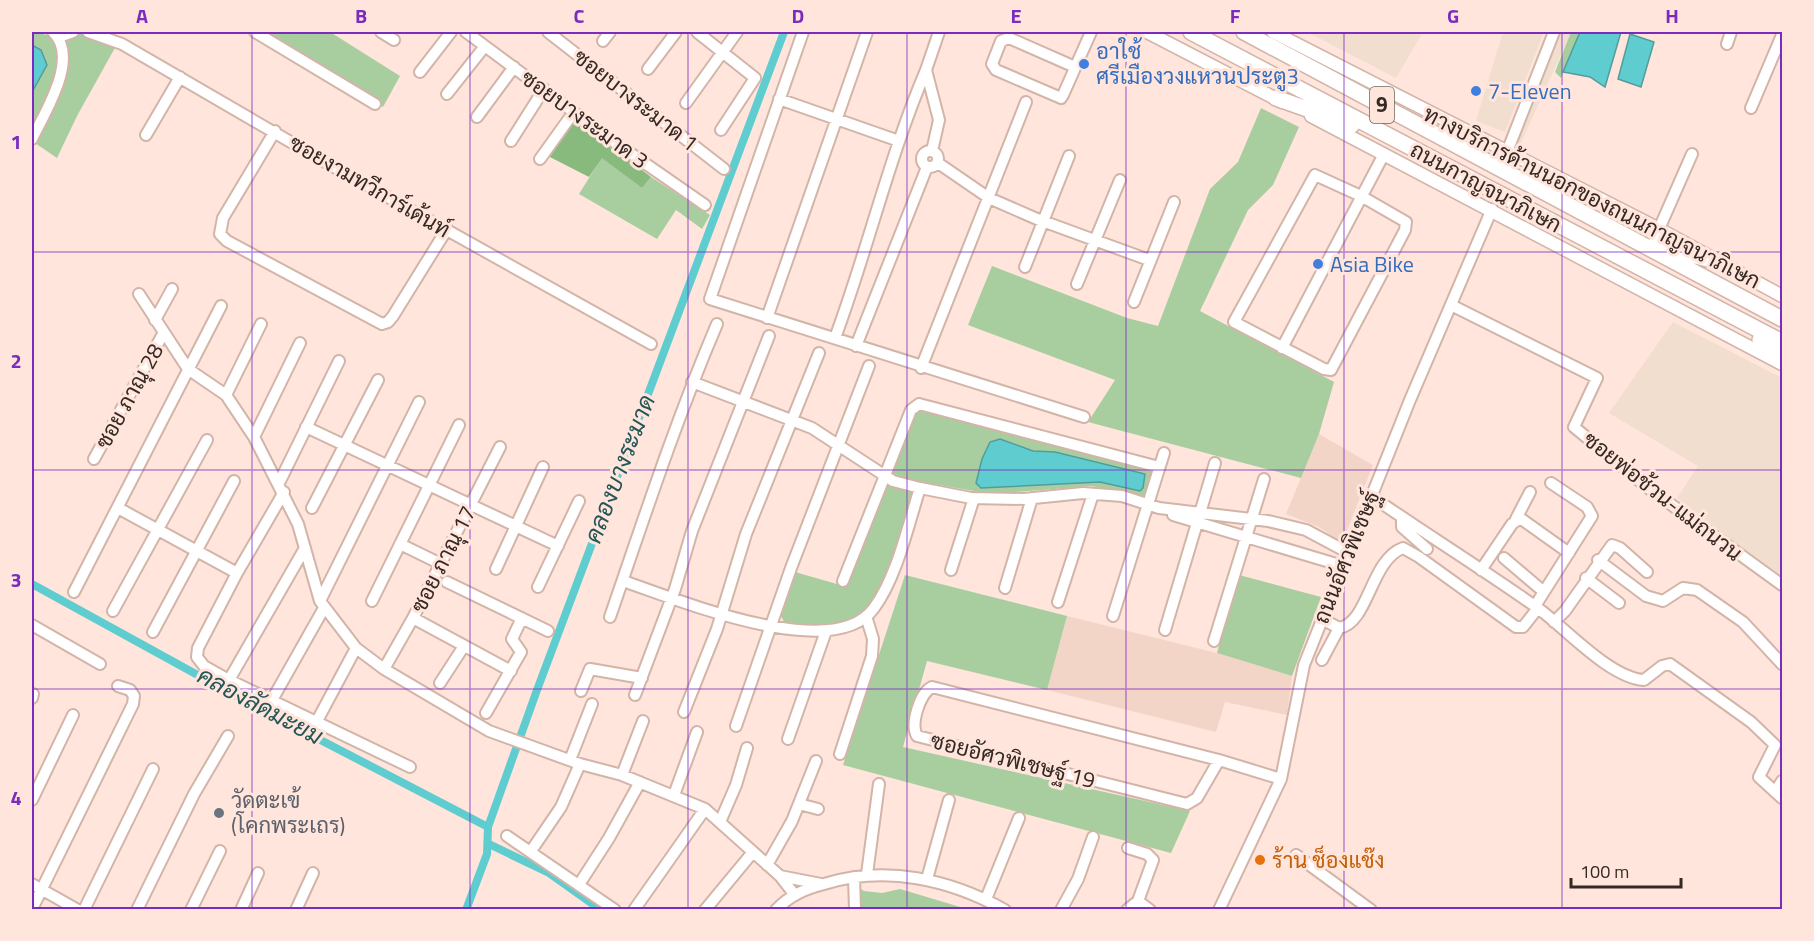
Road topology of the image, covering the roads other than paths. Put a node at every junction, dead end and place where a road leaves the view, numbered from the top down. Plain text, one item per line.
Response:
1 (73, 32) edge
2 (88, 32) edge
3 (255, 32) edge
4 (381, 32) edge
5 (451, 32) edge
6 (466, 32) edge
7 (548, 32) edge
8 (676, 32) edge
9 (697, 32) edge
10 (737, 32) edge
11 (803, 32) edge
12 (867, 32) edge
13 (939, 32) edge
14 (1091, 32) edge
15 (1147, 32) edge
16 (1191, 32) edge
17 (1244, 32) edge
18 (1273, 32) edge
19 (1554, 32) edge
20 (1731, 32) edge
21 (1782, 33) edge
22 (56, 34) edge
23 (394, 40) dead end
24 (1727, 44) dead end
25 (485, 46) junction
26 (722, 52) junction
27 (514, 67) junction
28 (1075, 67) junction
29 (648, 69) dead end
30 (926, 70) junction
31 (420, 72) dead end
32 (180, 77) junction
33 (544, 89) junction
34 (447, 94) dead end
35 (1276, 98) junction
36 (779, 99) junction
37 (1026, 102) dead end
38 (686, 103) dead end
39 (375, 104) dead end
40 (1751, 108) dead end
41 (573, 113) junction
42 (477, 117) dead end
43 (837, 118) junction
44 (721, 130) dead end
45 (274, 131) junction
46 (146, 135) dead end
47 (32, 138) edge
48 (511, 141) dead end
49 (899, 141) junction
50 (1400, 142) junction
51 (1507, 152) junction
52 (1384, 154) junction
53 (1692, 154) dead end
54 (1069, 156) dead end
55 (540, 159) dead end
56 (932, 165) junction
57 (724, 169) dead end
58 (1120, 180) dead end
59 (1361, 196) junction
60 (989, 198) junction
61 (1174, 202) dead end
62 (705, 205) dead end
63 (1492, 210) junction
64 (1042, 221) junction
65 (447, 229) junction
66 (1659, 229) junction
67 (1620, 232) junction
68 (1095, 241) junction
69 (1149, 260) junction
70 (1716, 261) junction
71 (1025, 267) dead end
72 (1077, 284) dead end
73 (172, 289) dead end
74 (139, 294) dead end
75 (1782, 296) edge
76 (1134, 302) dead end
77 (1451, 305) junction
78 (220, 306) dead end
79 (1731, 316) junction
80 (767, 318) junction
81 (1782, 319) edge
82 (155, 320) junction
83 (261, 324) dead end
84 (717, 324) dead end
85 (163, 334) junction
86 (770, 336) dead end
87 (835, 338) junction
88 (1782, 342) edge
89 (300, 343) dead end
90 (651, 344) dead end
91 (856, 346) junction
92 (1282, 348) junction
93 (819, 352) dead end
94 (1782, 355) edge
95 (339, 362) dead end
96 (1782, 364) edge
97 (869, 366) dead end
98 (921, 368) junction
99 (189, 369) junction
100 (378, 380) dead end
101 (692, 382) junction
102 (226, 395) junction
103 (419, 402) dead end
104 (743, 402) junction
105 (1084, 417) dead end
106 (792, 420) junction
107 (459, 425) dead end
108 (306, 427) junction
109 (254, 437) junction
110 (207, 440) dead end
111 (838, 445) junction
112 (345, 446) junction
113 (500, 447) dead end
114 (1164, 453) dead end
115 (94, 459) dead end
116 (1215, 463) dead end
117 (387, 465) junction
118 (543, 467) dead end
119 (1159, 467) junction
120 (885, 476) junction
121 (1264, 479) dead end
122 (234, 481) dead end
123 (1551, 483) dead end
124 (429, 484) junction
125 (281, 488) junction
126 (920, 488) junction
127 (1530, 492) dead end
128 (1093, 494) junction
129 (1371, 496) junction
130 (974, 498) junction
131 (1032, 498) junction
132 (579, 501) dead end
133 (1148, 504) junction
134 (471, 506) junction
135 (118, 508) junction
136 (312, 508) dead end
137 (1402, 517) junction
138 (1199, 518) junction
139 (1251, 519) junction
140 (1516, 519) junction
141 (515, 526) junction
142 (157, 530) junction
143 (1246, 536) junction
144 (400, 544) junction
145 (558, 546) junction
146 (305, 548) junction
147 (196, 549) junction
148 (1427, 549) dead end
149 (1349, 553) junction
150 (1569, 553) junction
151 (1504, 558) dead end
152 (1598, 560) junction
153 (441, 564) junction
154 (1343, 566) junction
155 (495, 569) dead end
156 (951, 570) dead end
157 (1480, 570) junction
158 (1647, 572) dead end
159 (237, 573) junction
160 (1586, 578) junction
161 (623, 581) junction
162 (843, 581) dead end
163 (447, 582) dead end
164 (1782, 585) edge
165 (538, 587) dead end
166 (1005, 588) dead end
167 (74, 592) dead end
168 (1544, 592) junction
169 (672, 598) junction
170 (372, 601) dead end
171 (1058, 602) dead end
172 (1619, 603) dead end
173 (322, 604) junction
174 (1536, 607) junction
175 (113, 611) dead end
176 (722, 614) junction
177 (866, 616) junction
178 (1113, 616) dead end
179 (610, 617) dead end
180 (413, 618) junction
181 (522, 618) junction
182 (1322, 619) junction
183 (1554, 622) junction
184 (32, 625) edge
185 (772, 627) junction
186 (1339, 628) junction
187 (1165, 630) dead end
188 (548, 631) dead end
189 (826, 631) junction
190 (153, 632) dead end
191 (1214, 641) dead end
192 (464, 646) junction
193 (356, 648) junction
194 (1322, 660) dead end
195 (100, 664) dead end
196 (1782, 664) edge
197 (384, 669) junction
198 (511, 671) junction
199 (642, 678) junction
200 (229, 680) junction
201 (440, 683) dead end
202 (118, 686) dead end
203 (581, 691) dead end
204 (635, 695) dead end
205 (272, 700) junction
206 (592, 704) dead end
207 (486, 712) dead end
208 (684, 712) dead end
209 (73, 715) dead end
210 (317, 721) junction
211 (643, 721) dead end
212 (736, 726) dead end
213 (697, 732) dead end
214 (228, 736) dead end
215 (788, 739) dead end
216 (747, 748) dead end
217 (840, 754) dead end
218 (1219, 760) junction
219 (816, 761) dead end
220 (575, 762) junction
221 (410, 767) dead end
222 (153, 769) dead end
223 (622, 775) junction
224 (1281, 779) junction
225 (1782, 781) edge
226 (640, 782) junction
227 (879, 784) dead end
228 (674, 795) junction
229 (1779, 795) edge
230 (32, 800) edge
231 (950, 800) dead end
232 (799, 804) junction
233 (705, 809) junction
234 (818, 809) dead end
235 (1019, 818) dead end
236 (720, 822) junction
237 (507, 836) dead end
238 (1093, 837) dead end
239 (1128, 848) dead end
240 (220, 851) dead end
241 (531, 851) junction
242 (753, 852) junction
243 (1296, 855) dead end
244 (767, 866) junction
245 (258, 873) dead end
246 (313, 873) dead end
247 (867, 874) junction
248 (780, 876) junction
249 (854, 877) junction
250 (927, 879) junction
251 (580, 883) junction
252 (821, 884) junction
253 (36, 887) edge
254 (794, 894) junction
255 (986, 899) junction
256 (1138, 901) junction
257 (32, 909) edge
258 (78, 909) edge
259 (84, 909) edge
260 (137, 909) edge
261 (191, 909) edge
262 (241, 909) edge
263 (296, 909) edge
264 (615, 909) edge
265 (634, 909) edge
266 (705, 909) edge
267 (776, 909) edge
268 (855, 909) edge
269 (1005, 909) edge
270 (1061, 909) edge
271 (1127, 909) edge
272 (1150, 909) edge
273 (1219, 909) edge
274 (1371, 909) edge

1 - 22 street
2 - 32 street, ซอยงามทวีการ์เด้นท์
3 - 39 street
4 - 23 street
5 - 31 street
6 - 25 street, ซอยบางระมาด 3
7 - 57 street, ซอยบางระมาด 1
8 - 29 street
9 - 26 street
10 - 26 street
11 - 36 street
12 - 43 street
13 - 30 street
14 - 28 street
15 - 35 main road
16 - 50 highway, ถนนกาญจนาภิเษก / 9
17 - 67 highway, ถนนกาญจนาภิเษก / 9
18 - 51 main road, ทางบริการด้านนอกของถนนกาญจนาภิเษก
19 - 51 street
20 - 24 street
21 - 40 street
22 - 47 street
25 - 27 street, ซอยบางระมาด 3
25 - 34 street
26 - 38 street
26 - 44 street
27 - 33 street, ซอยบางระมาด 3
27 - 42 street
28 - 28 street
30 - 49 street
30 - 56 street
32 - 45 street, ซอยงามทวีการ์เด้นท์
32 - 46 street
33 - 41 street, ซอยบางระมาด 3
33 - 48 street
35 - 50 highway
35 - 52 main road
36 - 43 street
36 - 80 street
37 - 60 street
41 - 55 street
41 - 62 street, ซอยบางระมาด 3
43 - 49 street
43 - 80 street
45 - 65 street, ซอยงามทวีการ์เด้นท์
45 - 65 street
49 - 87 street
50 - 79 highway, ถนนกาญจนาภิเษก / 9
51 - 66 main road, ทางบริการด้านนอกของถนนกาญจนาภิเษก
52 - 59 street
52 - 63 main road
53 - 66 street
54 - 64 street
56 - 60 street
56 - 91 street
58 - 68 street
59 - 92 street
59 - 92 street
59 - 92 street
60 - 64 street
60 - 98 street
61 - 69 street
63 - 77 street, ถนนอัศวพิเชษฐ์
63 - 96 main road
64 - 68 street
64 - 71 street
65 - 90 street, ซอยงามทวีการ์เด้นท์
66 - 70 main road, ทางบริการด้านนอกของถนนกาญจนาภิเษก
67 - 70 highway
67 - 81 highway, ถนนกาญจนาภิเษก / 9
68 - 69 street
68 - 72 street
69 - 76 street
70 - 75 main road, ทางบริการด้านนอกของถนนกาญจนาภิเษก
73 - 82 street
74 - 82 street
77 - 129 street, ถนนอัศวพิเชษฐ์
77 - 164 street, ซอยพ่อช้วน-แม่ถนวน
78 - 99 street
79 - 88 highway, ถนนกาญจนาภิเษก / 9
79 - 94 highway
80 - 87 street
82 - 85 street
83 - 102 street
84 - 101 street
85 - 99 street
85 - 115 street, ซอย ภาณุ 28
86 - 104 street
87 - 91 street
89 - 109 street
91 - 98 street
93 - 106 street
95 - 108 street
97 - 111 street
98 - 105 street
99 - 102 street
99 - 135 street
100 - 112 street
101 - 104 street
101 - 161 street
102 - 109 street
103 - 117 street
104 - 106 street
104 - 169 street
106 - 111 street
106 - 176 street
107 - 124 street
108 - 112 street
108 - 125 street
109 - 125 street
110 - 142 street
111 - 120 street
111 - 185 street
112 - 117 street
112 - 136 street
113 - 134 street, ซอย ภาณุ 17
114 - 119 street
116 - 138 street
117 - 124 street
117 - 173 street
118 - 141 street
119 - 120 street
119 - 133 street
120 - 126 street
120 - 162 street
121 - 139 street
122 - 147 street
123 - 150 street
124 - 134 street
124 - 144 street
125 - 146 street
125 - 159 street
126 - 130 street
126 - 177 street
127 - 140 street
128 - 131 street
128 - 133 street
128 - 171 street
129 - 137 street
129 - 149 street, ถนนอัศวพิเชษฐ์
130 - 131 street
130 - 156 street
131 - 166 street
132 - 145 street
133 - 138 street
133 - 178 street
134 - 141 street
134 - 153 street, ซอย ภาณุ 17
135 - 142 street
135 - 167 street
137 - 148 street
137 - 157 street
138 - 139 street
138 - 143 street
138 - 187 street
139 - 143 street
139 - 149 street
140 - 150 street
140 - 157 street
141 - 145 street
141 - 155 street
142 - 147 street
142 - 175 street
143 - 154 street
143 - 191 street
144 - 153 street
144 - 170 street
145 - 165 street
146 - 173 street
146 - 200 street
147 - 159 street
147 - 190 street
149 - 154 street, ถนนอัศวพิเชษฐ์
150 - 168 street
151 - 168 street
152 - 158 street
152 - 160 street
152 - 196 street
153 - 180 street, ซอย ภาณุ 17
154 - 182 street, ถนนอัศวพิเชษฐ์
157 - 174 street
159 - 200 street
160 - 172 street
160 - 183 street
161 - 169 street
161 - 179 street
163 - 181 street
168 - 174 street
169 - 176 street
169 - 199 street
173 - 193 street
173 - 205 street
174 - 183 street
174 - 186 street
176 - 185 street
176 - 208 street
177 - 189 street
177 - 217 street
180 - 192 street
180 - 197 street, ซอย ภาณุ 17
181 - 188 street
181 - 198 street
182 - 186 street
182 - 224 street, ถนนอัศวพิเชษฐ์
183 - 229 street
184 - 195 street
185 - 189 street
185 - 212 street
186 - 194 street
189 - 215 street
192 - 198 street
192 - 201 street
193 - 197 street
193 - 210 street
197 - 220 street
198 - 207 street
199 - 203 street
199 - 204 street
200 - 205 street
202 - 253 street
205 - 210 street
206 - 220 street
209 - 230 street
210 - 221 street
211 - 223 street
213 - 228 street
214 - 260 street
216 - 236 street
218 - 218 street, ซอยอัศวพิเชษฐ์ 19
218 - 224 street, ซอยอัศวพิเชษฐ์ 19
219 - 232 street
220 - 223 street
220 - 241 street
222 - 259 street
223 - 226 street
224 - 273 street, ถนนอัศวพิเชษฐ์
225 - 229 street
226 - 228 street
226 - 251 street
227 - 247 street
228 - 233 street
231 - 250 street
232 - 234 street
232 - 244 street
233 - 236 street
233 - 265 street
235 - 255 street
236 - 242 street
237 - 241 street
238 - 270 street
239 - 256 street
240 - 261 street
241 - 251 street
242 - 244 street
242 - 266 street
243 - 274 street
244 - 248 street
245 - 262 street
246 - 263 street
247 - 249 street
247 - 250 street
248 - 252 street
248 - 254 street
249 - 252 street
249 - 268 street
250 - 255 street
251 - 264 street
252 - 254 street
253 - 257 street
253 - 258 street
254 - 267 street
255 - 269 street
256 - 271 street
256 - 272 street

